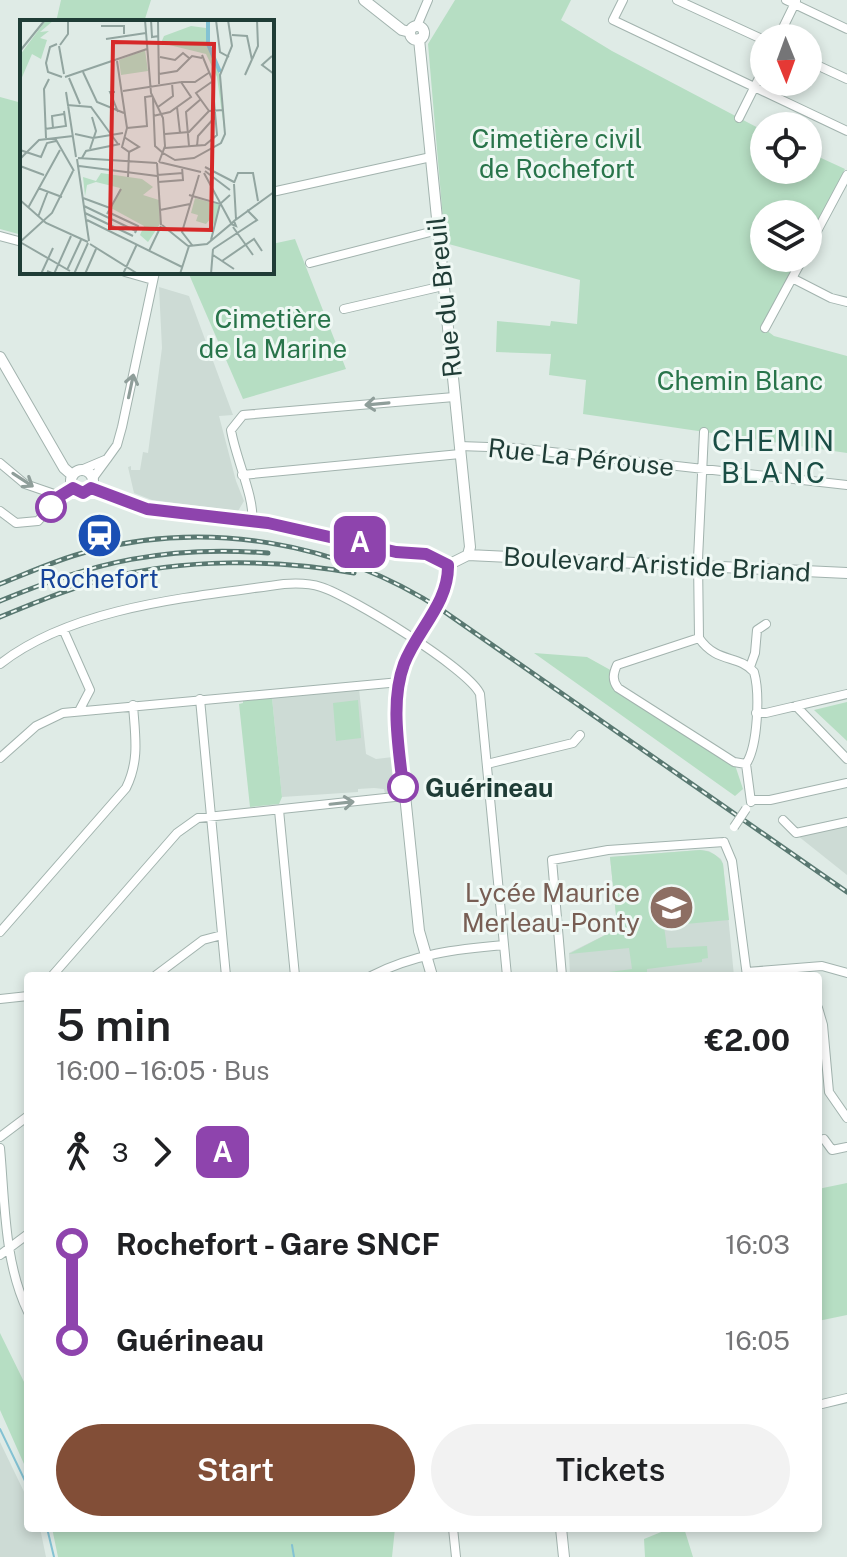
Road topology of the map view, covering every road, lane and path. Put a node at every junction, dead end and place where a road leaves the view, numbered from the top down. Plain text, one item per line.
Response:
1 (364, 0) edge
2 (428, 0) edge
3 (623, 0) edge
4 (677, 0) edge
5 (792, 1) edge
6 (783, 24) edge
7 (847, 29) edge
8 (415, 33) junction
9 (750, 34) edge
10 (822, 67) edge
11 (847, 79) edge
12 (750, 86) edge
13 (751, 96) edge
14 (772, 96) edge
15 (739, 118) dead end
16 (847, 131) edge
17 (431, 157) junction
18 (847, 175) edge
19 (274, 192) edge
20 (822, 222) edge
21 (438, 230) junction
22 (0, 236) edge
23 (20, 241) edge
24 (310, 263) dead end
25 (795, 272) edge
26 (154, 276) edge
27 (792, 278) junction
28 (443, 286) junction
29 (847, 302) edge
30 (344, 309) dead end
31 (765, 328) dead end
32 (0, 357) edge
33 (454, 397) junction
34 (704, 432) dead end
35 (460, 450) junction
36 (107, 459) junction
37 (0, 463) edge
38 (702, 469) junction
39 (77, 472) junction
40 (242, 475) junction
41 (92, 483) junction
42 (847, 485) edge
43 (73, 488) junction
44 (60, 496) junction
45 (0, 511) edge
46 (252, 520) junction
47 (468, 555) junction
48 (448, 565) junction
49 (699, 566) junction
50 (847, 573) edge
51 (766, 624) dead end
52 (63, 629) junction
53 (699, 638) junction
54 (416, 640) junction
55 (0, 664) edge
56 (750, 667) junction
57 (400, 682) junction
58 (847, 694) edge
59 (200, 699) junction
60 (133, 705) junction
61 (796, 706) junction
62 (79, 711) junction
63 (756, 713) junction
64 (580, 735) dead end
65 (0, 758) edge
66 (847, 759) edge
67 (487, 764) junction
68 (746, 764) junction
69 (847, 783) edge
70 (404, 796) junction
71 (752, 800) junction
72 (279, 810) junction
73 (211, 816) junction
74 (783, 820) dead end
75 (847, 822) edge
76 (724, 842) junction
77 (0, 932) edge
78 (222, 935) junction
79 (504, 945) junction
80 (424, 955) junction
81 (794, 967) junction
82 (55, 972) edge
83 (160, 972) edge
84 (226, 972) edge
85 (295, 972) edge
86 (381, 972) edge
87 (430, 972) edge
88 (507, 972) edge
89 (562, 972) edge
90 (747, 972) edge
91 (760, 972) edge
92 (797, 972) edge
93 (847, 973) edge
94 (24, 996) edge
95 (0, 999) edge
96 (822, 1022) edge
97 (843, 1107) edge
98 (847, 1118) edge
99 (24, 1119) edge
100 (0, 1137) edge
101 (824, 1139) dead end
102 (847, 1147) edge
103 (0, 1148) edge
104 (24, 1237) edge
105 (10, 1247) junction
106 (0, 1255) edge
107 (24, 1302) edge
108 (847, 1398) edge
109 (822, 1404) edge
110 (453, 1532) edge
111 (561, 1532) edge
112 (456, 1557) edge
113 (564, 1557) edge

1 - 8 street
2 - 8 street
3 - 12 street
4 - 9 street
5 - 6 street
5 - 7 street
8 - 17 street, Rue du Breuil
10 - 11 street
13 - 15 street
14 - 16 street
17 - 19 street
17 - 21 street, Rue du Breuil
18 - 20 street
21 - 24 street
21 - 28 street, Rue du Breuil
22 - 23 street
25 - 27 street
36 -> 26 street
27 - 29 street
27 - 31 street
28 - 30 street
28 - 33 street, Rue du Breuil
32 - 39 street
33 - 35 street, Rue du Breuil
33 -> 40 street
34 - 38 street
35 - 38 street, Rue La Pérouse
35 - 40 street, Rue La Pérouse
35 - 47 street, Rue du Breuil
36 - 39 street
36 - 41 street
37 -> 44 street
38 - 42 street, Rue La Pérouse
38 - 49 street
39 - 41 street
39 - 43 street
40 - 46 street
41 - 43 street
41 - 46 street
43 - 44 street
44 - 45 street
46 - 48 street
47 - 48 street
47 - 49 street, Boulevard Aristide Briand
48 - 54 street, bridge
49 - 50 street, Boulevard Aristide Briand
49 - 53 street
51 - 56 street
52 - 54 street
52 - 55 street
52 - 62 street
53 - 56 street
53 - 68 street
54 - 57 street
54 - 67 street
56 - 63 street
57 - 59 street
57 - 70 street
58 - 61 street
59 - 60 street
59 - 73 street
60 - 62 street
60 - 77 street
61 - 63 street
61 - 66 street
62 - 65 street
63 - 68 street
64 - 67 street
67 - 79 street
68 - 71 street
69 - 71 street
72 -> 70 street
70 - 80 street
71 - 76 street, bridge
72 - 73 street
72 - 85 street
73 - 78 street
73 - 82 street
74 - 75 street
76 - 89 street
76 - 90 street
78 - 83 street
78 - 84 street
79 - 80 street
79 - 88 street
80 - 86 street
80 - 87 street
81 - 91 street
81 - 92 street
81 - 93 street
94 - 95 street
96 - 97 street
97 - 98 street
99 - 100 street
101 - 102 street
103 - 105 street
104 - 105 street
105 - 106 street
105 - 107 street
108 - 109 street
110 - 112 street
111 - 113 street

